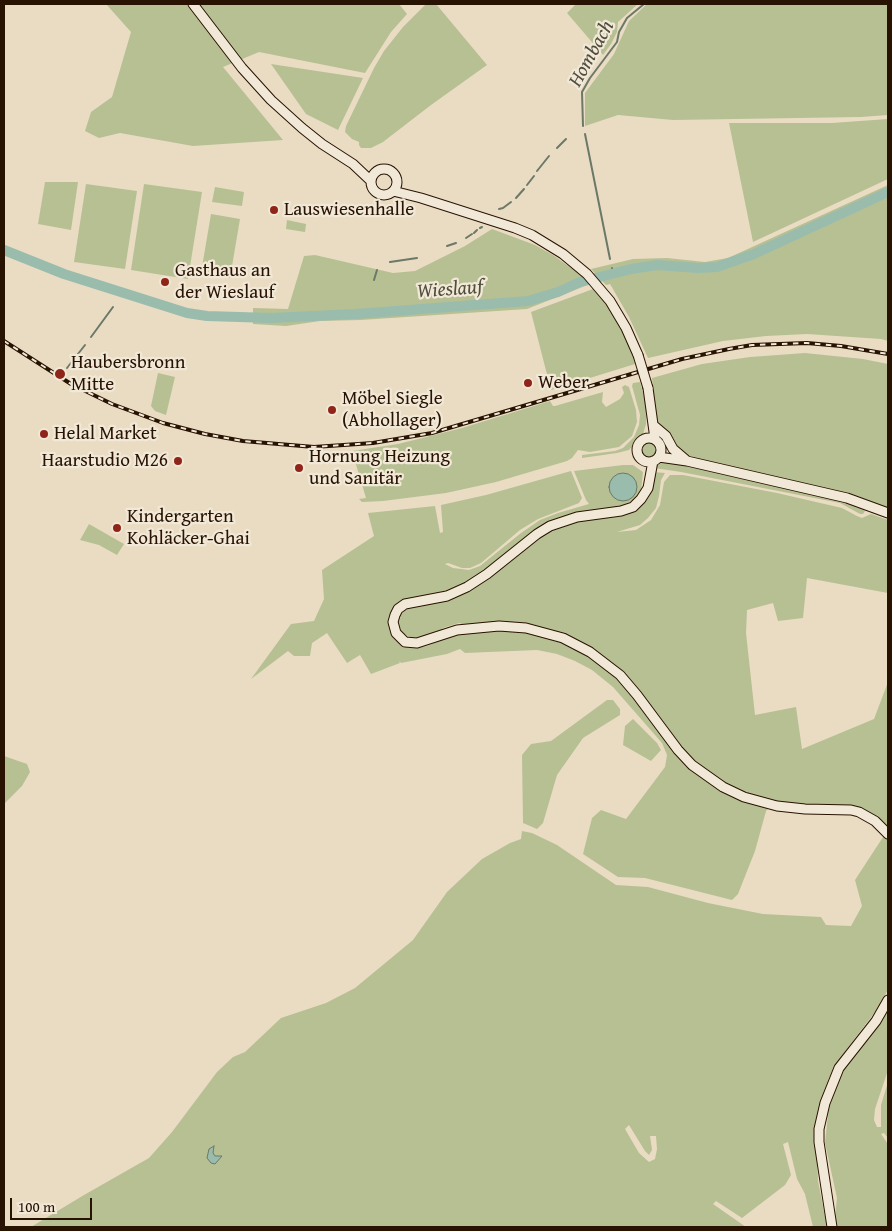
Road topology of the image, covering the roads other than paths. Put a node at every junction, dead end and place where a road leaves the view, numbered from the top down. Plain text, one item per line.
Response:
1 (193, 4) edge
2 (353, 164) junction
3 (377, 171) junction
4 (371, 181) junction
5 (396, 182) junction
6 (392, 191) junction
7 (421, 198) junction
8 (651, 416) junction
9 (654, 425) junction
10 (650, 439) junction
11 (654, 457) junction
12 (687, 461) junction
13 (888, 513) edge
14 (888, 834) edge
15 (888, 1000) edge
16 (832, 1227) edge

1 - 2 main road
2 - 3 main road
2 - 4 main road
3 - 4 main road
3 - 5 main road
4 - 6 main road
5 - 6 main road
5 - 7 main road
6 - 7 main road
7 - 8 main road, bridge
8 - 9 main road
8 - 10 main road
9 - 10 main road
9 - 12 main road
10 - 11 main road
10 - 11 main road
11 - 12 main road
11 - 14 main road
12 - 13 main road
15 - 16 main road

